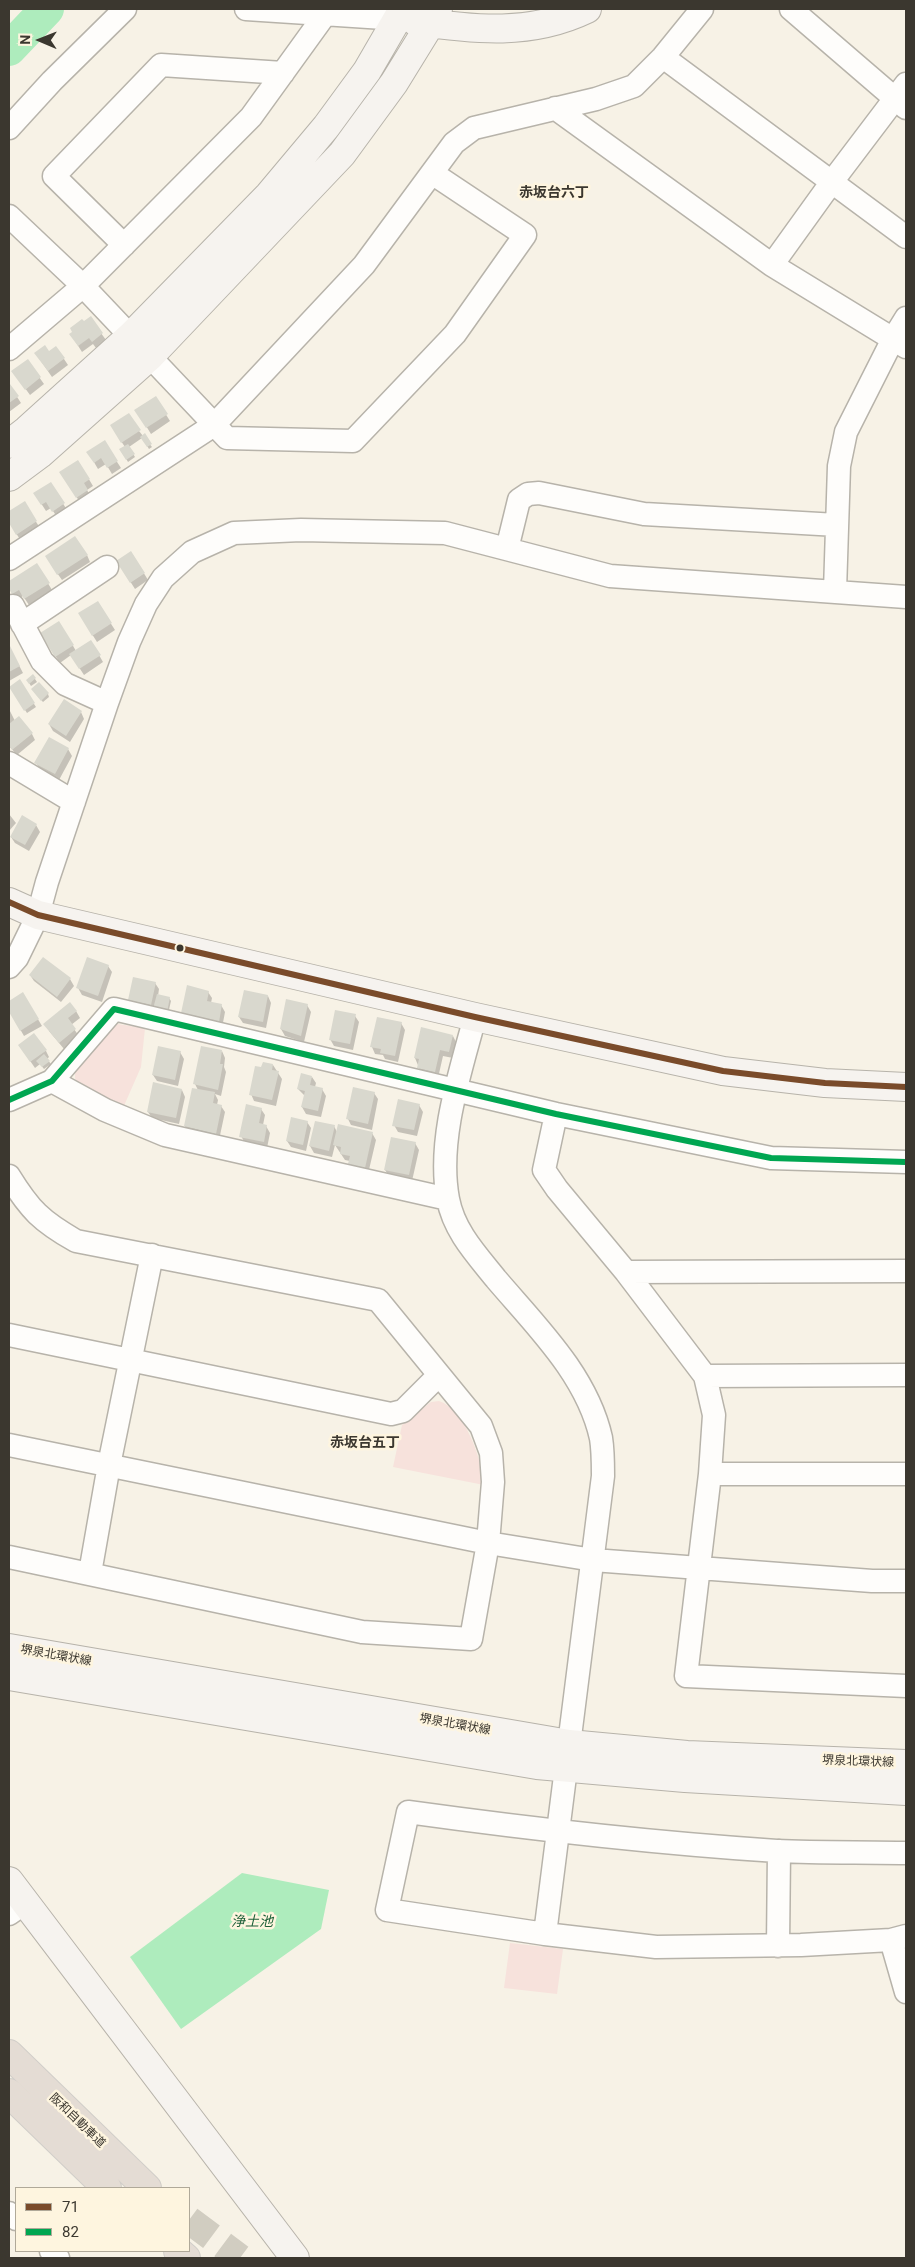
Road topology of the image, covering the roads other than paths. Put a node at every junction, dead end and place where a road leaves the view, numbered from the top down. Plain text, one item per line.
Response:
1 (125, 9) edge
2 (246, 9) edge
3 (587, 9) edge
4 (702, 9) edge
5 (791, 9) edge
6 (327, 11) edge
7 (401, 14) edge
8 (434, 16) edge
9 (662, 57) junction
10 (282, 73) junction
11 (902, 97) edge
12 (555, 108) junction
13 (9, 128) edge
14 (432, 172) junction
15 (831, 183) junction
16 (9, 216) edge
17 (906, 237) edge
18 (124, 246) junction
19 (772, 265) junction
20 (83, 286) junction
21 (906, 318) edge
22 (130, 336) junction
23 (900, 343) edge
24 (9, 349) edge
25 (149, 357) junction
26 (214, 425) junction
27 (9, 444) edge
28 (9, 477) edge
29 (837, 525) junction
30 (506, 549) junction
31 (9, 560) edge
32 (107, 567) dead end
33 (836, 591) junction
34 (906, 597) edge
35 (107, 703) junction
36 (9, 763) edge
37 (74, 802) junction
38 (9, 902) edge
39 (38, 915) junction
40 (9, 967) edge
41 (475, 1017) junction
42 (52, 1081) junction
43 (906, 1086) edge
44 (456, 1089) junction
45 (9, 1100) edge
46 (556, 1114) junction
47 (906, 1162) edge
48 (9, 1176) edge
49 (448, 1199) junction
50 (152, 1255) junction
51 (906, 1271) edge
52 (626, 1272) junction
53 (9, 1335) edge
54 (130, 1360) junction
55 (906, 1375) edge
56 (438, 1376) junction
57 (706, 1376) junction
58 (9, 1445) edge
59 (109, 1465) junction
60 (710, 1474) junction
61 (906, 1474) edge
62 (488, 1543) junction
63 (9, 1557) edge
64 (593, 1560) junction
65 (699, 1569) junction
66 (90, 1573) junction
67 (906, 1581) edge
68 (9, 1648) edge
69 (9, 1676) edge
70 (906, 1686) edge
71 (568, 1756) junction
72 (906, 1764) edge
73 (906, 1791) edge
74 (557, 1832) junction
75 (779, 1851) junction
76 (906, 1853) edge
77 (9, 1881) edge
78 (17, 1908) edge
79 (544, 1934) junction
80 (899, 1938) edge
81 (778, 1946) junction
82 (906, 1992) edge
83 (9, 2054) edge
84 (9, 2092) edge
85 (106, 2187) edge
86 (146, 2187) edge
87 (295, 2258) edge

1 - 13 street
2 - 6 street
3 - 8 street
4 - 9 street
5 - 11 street
6 - 7 street
6 - 10 street
7 - 8 street
7 - 22 street
8 - 25 street
9 - 12 street
9 - 15 street
10 - 18 street
10 - 18 street
11 - 15 street
12 - 14 street
12 - 19 street
14 - 26 street
14 - 26 street
15 - 17 street
15 - 19 street
16 - 20 street
18 - 20 street
19 - 23 street
20 - 22 street
20 - 24 street
21 - 23 street
22 - 25 street
22 - 27 street
23 - 29 street
25 - 26 street
25 - 28 street
26 - 31 street
29 - 30 street
29 - 33 street
30 - 33 street
30 - 35 street
32 - 35 street
33 - 34 street
35 - 37 street
36 - 37 street
37 - 39 street
38 - 39 street
39 - 40 street
39 - 41 street
41 - 43 street
41 - 44 street
42 - 44 street
42 - 45 street
42 - 49 street
44 - 46 street
44 - 49 street
46 - 47 street
46 - 52 street
48 - 50 street
49 - 64 street
50 - 54 street
50 - 56 street
51 - 52 street
52 - 57 street
53 - 54 street
54 - 56 street
54 - 59 street
55 - 57 street
56 - 62 street
57 - 60 street
58 - 59 street
59 - 62 street
59 - 66 street
60 - 61 street
60 - 65 street
62 - 64 street
62 - 66 street
63 - 66 street
64 - 65 street
64 - 71 street
65 - 67 street
65 - 70 street
68 - 71 street, 堺泉北環状線
69 - 71 street, 堺泉北環状線
71 - 72 street, 堺泉北環状線
71 - 73 street, 堺泉北環状線
71 - 74 street
74 - 75 street
74 - 79 street
74 - 79 street
75 - 76 street
75 - 81 street
77 - 78 street
78 - 87 street
79 - 81 street
80 - 81 street
80 - 82 street
83 - 86 highway, 阪和自動車道
84 - 85 highway

